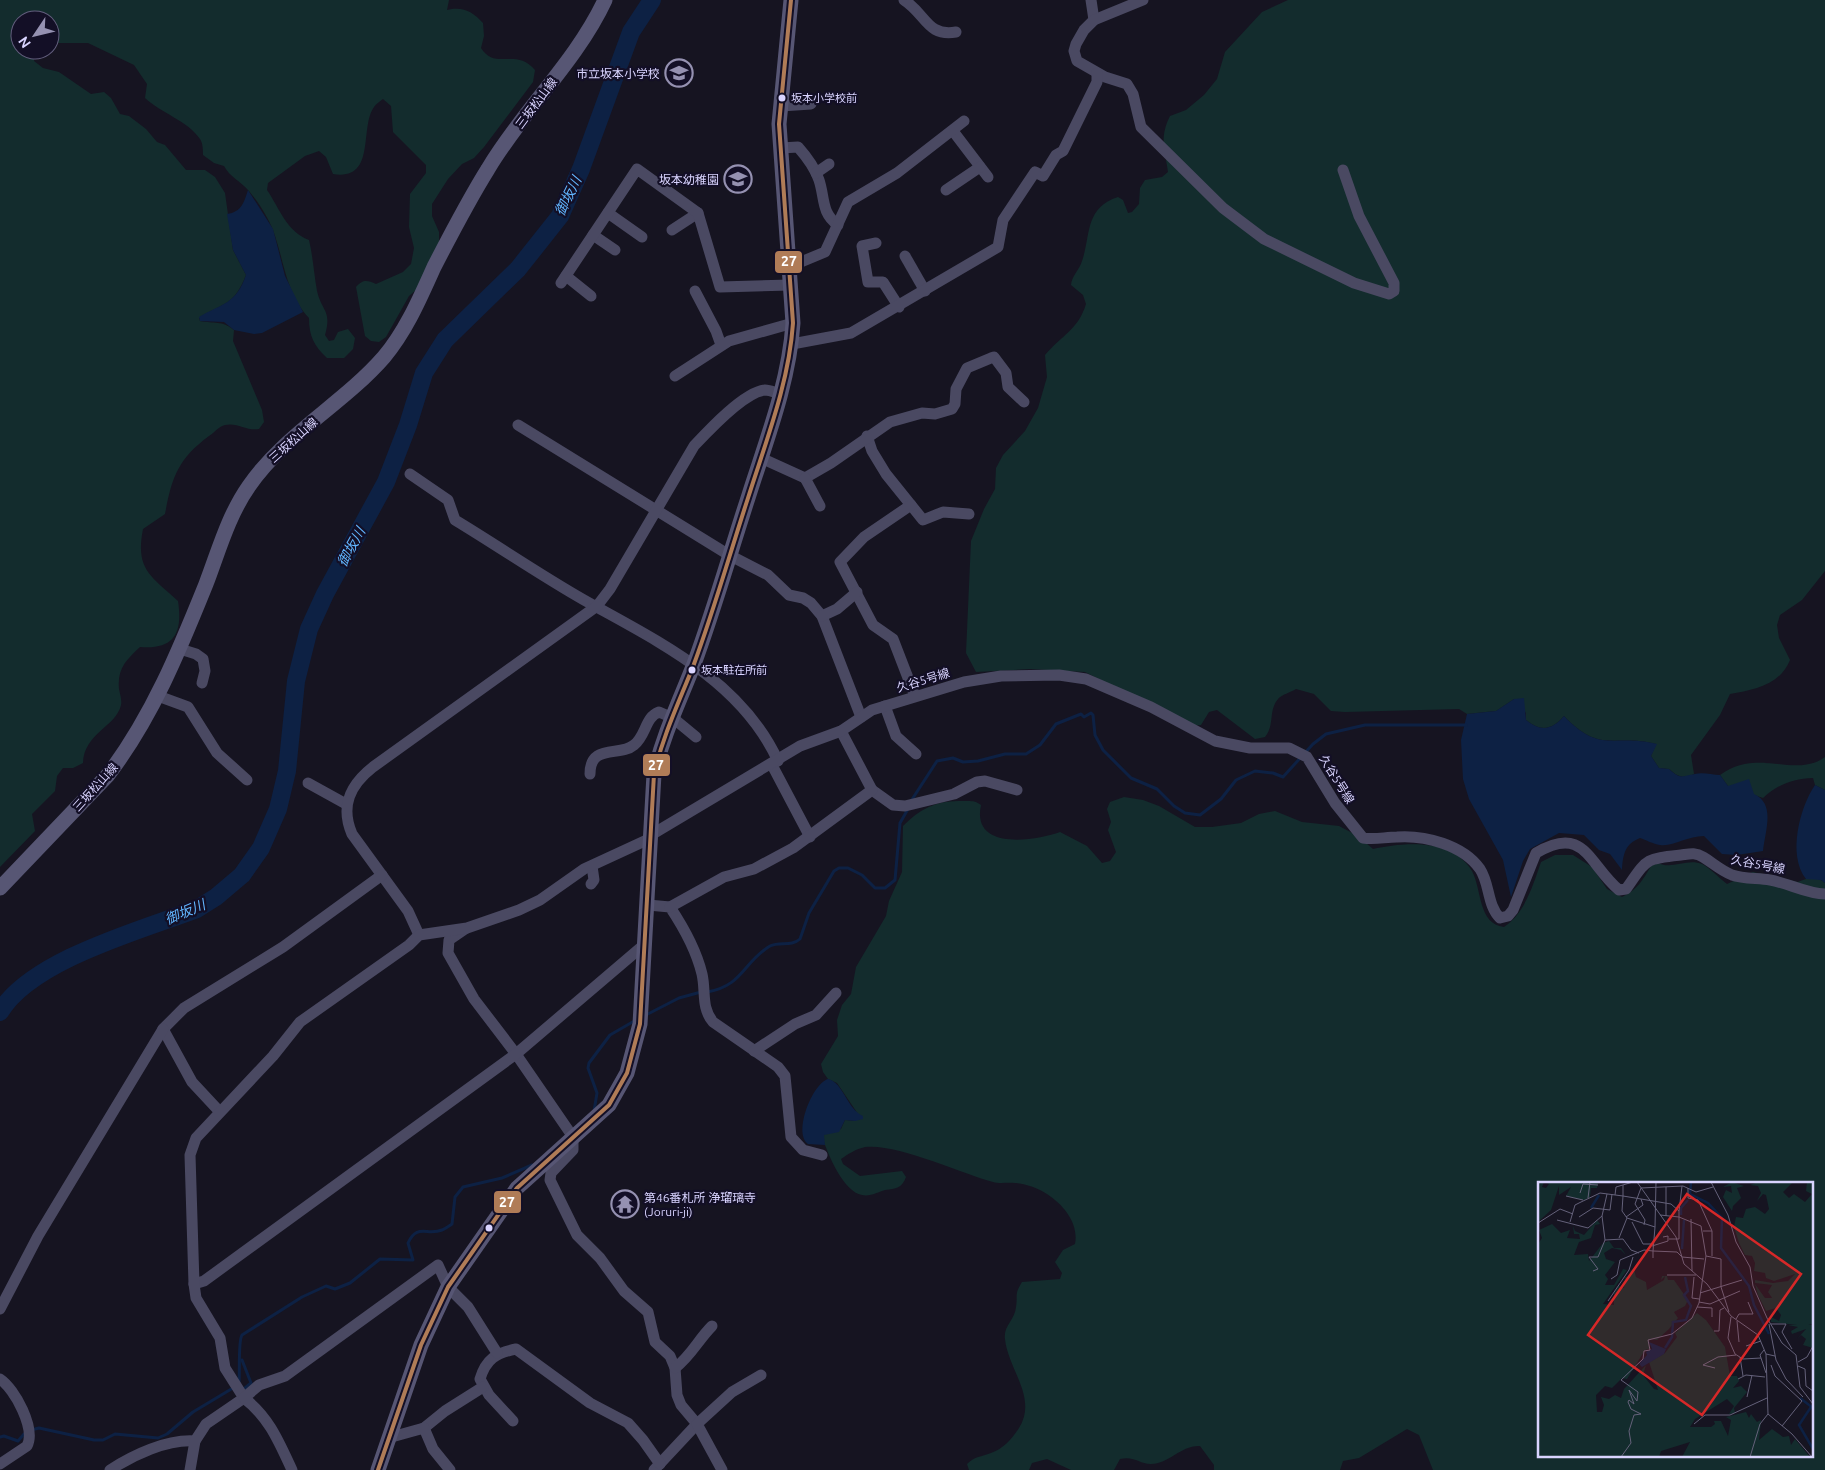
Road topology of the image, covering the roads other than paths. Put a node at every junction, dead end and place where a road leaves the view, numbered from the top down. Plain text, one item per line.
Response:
1 (605, 0) edge
2 (791, 0) edge
3 (904, 0) edge
4 (1091, 0) edge
5 (1143, 0) edge
6 (1094, 20) junction
7 (956, 32) dead end
8 (1097, 73) junction
9 (811, 104) dead end
10 (781, 106) junction
11 (964, 121) dead end
12 (952, 131) junction
13 (781, 148) junction
14 (829, 164) dead end
15 (980, 167) junction
16 (1343, 170) dead end
17 (816, 173) junction
18 (988, 177) dead end
19 (946, 190) dead end
20 (608, 213) junction
21 (698, 213) junction
22 (838, 225) junction
23 (672, 230) dead end
24 (593, 235) junction
25 (642, 237) dead end
26 (876, 243) dead end
27 (615, 250) dead end
28 (905, 256) dead end
29 (788, 267) junction
30 (790, 285) junction
31 (925, 290) junction
32 (695, 291) dead end
33 (592, 296) dead end
34 (898, 307) junction
35 (793, 323) junction
36 (792, 344) junction
37 (721, 345) junction
38 (674, 376) dead end
39 (780, 394) junction
40 (1024, 402) dead end
41 (518, 425) dead end
42 (867, 436) junction
43 (761, 458) junction
44 (410, 474) dead end
45 (805, 478) junction
46 (911, 505) junction
47 (820, 506) dead end
48 (657, 511) junction
49 (969, 514) dead end
50 (729, 556) junction
51 (857, 592) junction
52 (597, 606) junction
53 (822, 616) junction
54 (180, 649) junction
55 (694, 664) junction
56 (202, 683) dead end
57 (158, 696) junction
58 (915, 696) junction
59 (885, 706) junction
60 (861, 717) junction
61 (673, 718) junction
62 (841, 730) junction
63 (696, 737) dead end
64 (916, 754) dead end
65 (775, 763) junction
66 (590, 774) dead end
67 (247, 780) dead end
68 (308, 783) dead end
69 (872, 790) junction
70 (1017, 790) dead end
71 (346, 804) junction
72 (650, 835) junction
73 (810, 837) junction
74 (592, 866) junction
75 (382, 875) junction
76 (591, 884) dead end
77 (0, 888) edge
78 (1825, 894) edge
79 (648, 905) junction
80 (670, 907) junction
81 (467, 928) junction
82 (419, 935) junction
83 (645, 944) junction
84 (836, 993) dead end
85 (163, 1030) junction
86 (754, 1051) junction
87 (516, 1054) junction
88 (219, 1111) junction
89 (573, 1137) junction
90 (822, 1155) dead end
91 (194, 1284) junction
92 (448, 1287) junction
93 (0, 1309) edge
94 (712, 1326) dead end
95 (497, 1353) junction
96 (675, 1368) junction
97 (761, 1375) dead end
98 (0, 1379) edge
99 (483, 1387) junction
100 (244, 1398) junction
101 (513, 1421) dead end
102 (697, 1424) junction
103 (424, 1428) junction
104 (388, 1438) junction
105 (195, 1441) junction
106 (0, 1464) edge
107 (657, 1467) edge
108 (110, 1470) edge
109 (190, 1470) edge
110 (292, 1470) edge
111 (378, 1470) edge
112 (450, 1470) edge
113 (722, 1470) edge

1 - 54 main road, 三坂松山線
2 - 10 main road
3 - 7 street
4 - 6 street
5 - 6 street
6 - 8 street
8 - 16 street
8 - 31 street
9 - 10 street
10 - 13 main road
11 - 12 street
12 - 15 street
12 - 22 street
13 - 17 street
13 - 29 main road
14 - 17 street
15 - 18 street
15 - 19 street
17 - 22 street
20 - 21 street
20 - 24 street
20 - 25 street
21 - 23 street
21 - 30 street
22 - 29 street
24 - 27 street
24 - 33 street
26 - 34 street
28 - 31 street
29 - 30 main road
30 - 35 main road
31 - 34 street
32 - 37 street
34 - 36 street
35 - 36 main road
35 - 37 street
36 - 39 main road
37 - 38 street
39 - 43 main road
39 - 48 street
40 - 42 street
41 - 48 street
42 - 45 street
42 - 46 street
43 - 45 street
43 - 50 main road
44 - 52 street
45 - 47 street
46 - 49 street
46 - 51 street
48 - 50 street
48 - 52 street
50 - 53 street
50 - 55 main road
51 - 53 street
51 - 58 street
52 - 55 street
52 - 71 street
53 - 60 street
54 - 56 street
54 - 57 main road, 三坂松山線
55 - 61 main road
55 - 65 street
57 - 67 street
57 - 77 main road, 三坂松山線
58 - 59 street, 久谷5号線
58 - 78 street, 久谷5号線
59 - 60 street, 久谷5号線
59 - 64 street
60 - 62 street, 久谷5号線
61 - 63 street
61 - 66 street
61 - 72 main road
62 - 65 street, 久谷5号線
62 - 69 street
65 - 72 street, 久谷5号線
65 - 73 street
68 - 71 street
69 - 70 street
69 - 73 street
71 - 75 street
72 - 74 street, 久谷5号線
72 - 79 main road
73 - 80 street
74 - 76 street
74 - 81 street, 久谷5号線
75 - 82 street
75 - 85 street
79 - 80 street
79 - 83 main road
80 - 86 street
81 - 82 street
81 - 87 street
82 - 88 street
83 - 87 street
83 - 89 main road
84 - 86 street
85 - 88 street
85 - 93 street
86 - 90 street
87 - 89 street
87 - 91 street
88 - 91 street
89 - 92 main road
89 - 96 street
91 - 100 street
92 - 95 street
92 - 100 street
92 - 104 main road
94 - 96 street
95 - 99 street
95 - 107 street
96 - 102 street
97 - 102 street
98 - 106 street
99 - 101 street
99 - 103 street
100 - 105 street
100 - 110 street
102 - 107 street
102 - 113 street
103 - 104 street
103 - 112 street
104 - 111 main road
105 - 108 street
105 - 109 street

